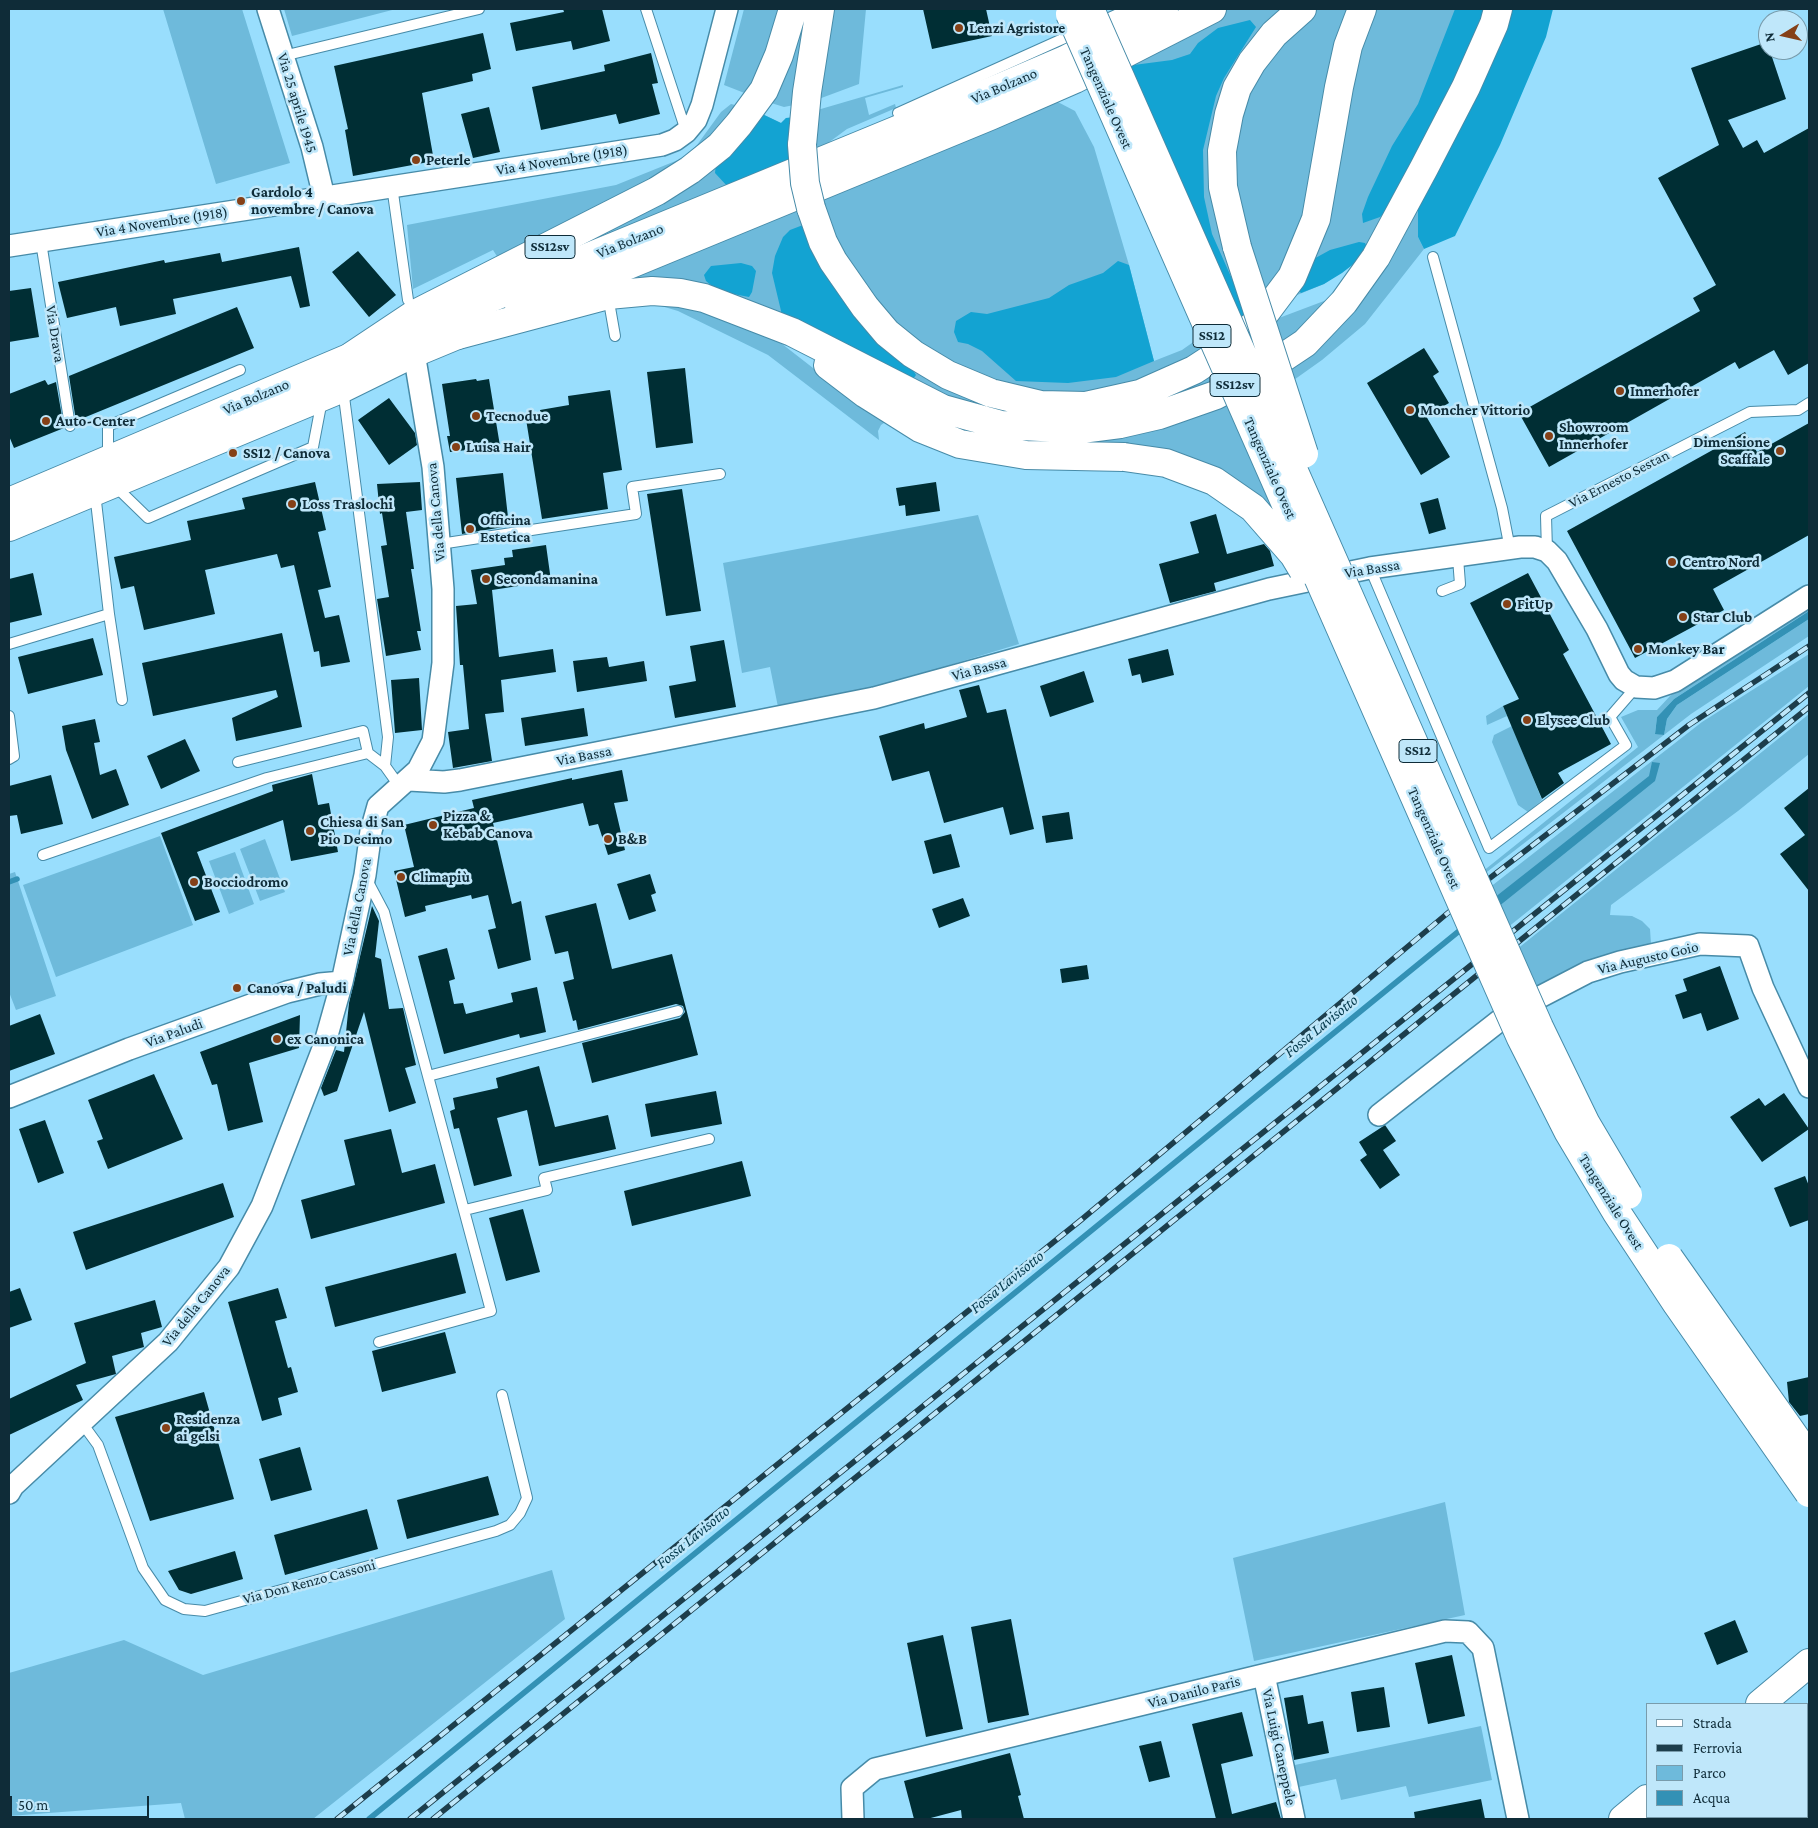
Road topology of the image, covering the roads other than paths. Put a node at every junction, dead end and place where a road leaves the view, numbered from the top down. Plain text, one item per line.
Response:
1 (268, 9) edge
2 (479, 9) edge
3 (646, 9) edge
4 (726, 9) edge
5 (793, 9) edge
6 (820, 9) edge
7 (1129, 9) edge
8 (1164, 9) edge
9 (1212, 9) edge
10 (1302, 9) edge
11 (1362, 9) edge
12 (1498, 9) edge
13 (1076, 11) edge
14 (283, 56) junction
15 (898, 113) dead end
16 (686, 132) junction
17 (392, 186) junction
18 (324, 197) junction
19 (41, 242) junction
20 (9, 246) edge
21 (1433, 257) dead end
22 (608, 295) junction
23 (408, 300) dead end
24 (792, 332) junction
25 (458, 335) junction
26 (615, 336) dead end
27 (1234, 341) junction
28 (352, 356) junction
29 (416, 362) junction
30 (240, 370) dead end
31 (333, 392) junction
32 (1216, 395) junction
33 (1809, 404) edge
34 (70, 426) dead end
35 (720, 474) dead end
36 (105, 479) junction
37 (9, 502) edge
38 (9, 527) edge
39 (440, 544) junction
40 (1510, 549) junction
41 (1547, 552) junction
42 (1458, 558) junction
43 (1370, 568) junction
44 (1442, 591) dead end
45 (1809, 596) edge
46 (109, 614) junction
47 (9, 644) edge
48 (1360, 646) junction
49 (1636, 687) junction
50 (122, 700) dead end
51 (9, 716) edge
52 (368, 753) junction
53 (9, 759) edge
54 (238, 762) dead end
55 (386, 766) junction
56 (404, 784) junction
57 (42, 854) dead end
58 (365, 875) junction
59 (342, 982) junction
60 (678, 1011) dead end
61 (428, 1076) junction
62 (1809, 1087) edge
63 (9, 1097) edge
64 (1379, 1115) dead end
65 (709, 1139) dead end
66 (464, 1210) junction
67 (379, 1342) dead end
68 (502, 1395) dead end
69 (82, 1423) junction
70 (1809, 1457) edge
71 (9, 1493) edge
72 (1809, 1493) edge
73 (1809, 1663) edge
74 (1264, 1675) junction
75 (1761, 1703) edge
76 (1646, 1800) edge
77 (852, 1819) edge
78 (1294, 1819) edge
79 (1518, 1819) edge
80 (1623, 1819) edge

1 - 14 street, Via 25 aprile 1945
2 - 14 lane
3 - 16 lane
4 - 16 street, Via 4 Novembre (1918)
5 - 28 main road, SS12sv
6 - 27 main road, SS12sv, bridge
7 - 15 lane
8 - 28 main road, Via Bolzano
9 - 25 main road, Via Bolzano
10 - 48 main road, SS12sv, bridge
11 - 27 main road, SS12sv
12 - 32 main road, SS12sv
13 - 48 main road, Tangenziale Ovest / SS12, bridge
14 - 18 street, Via 25 aprile 1945
16 - 17 street, Via 4 Novembre (1918)
17 - 18 street, Via 4 Novembre (1918)
17 - 23 lane
18 - 19 street, Via 4 Novembre (1918)
19 - 20 street, Via 4 Novembre (1918)
19 - 34 lane, Via Drava
21 - 40 lane
22 - 24 main road, SS12sv
22 - 25 main road, SS12sv
22 - 26 lane
24 - 32 main road, SS12sv
24 - 48 main road, SS12sv, bridge
25 - 29 main road, Via Bolzano
27 - 32 main road
28 - 36 main road, Via Bolzano
29 - 31 main road, Via Bolzano
29 - 39 street, Via della Canova
30 - 36 lane
31 - 36 main road, Via Bolzano
31 - 36 lane
31 - 55 lane
33 - 41 lane, Via Ernesto Sestan
35 - 39 lane
36 - 37 main road, Via Bolzano
36 - 38 main road, Via Bolzano
36 - 46 lane
39 - 56 street, Via della Canova
40 - 41 street, Via Bassa
40 - 42 street, Via Bassa
41 - 49 street
42 - 43 street, Via Bassa
42 - 44 lane
43 - 49 lane
43 - 56 street, Via Bassa
45 - 49 street
46 - 47 lane
46 - 50 lane
48 - 70 main road, Tangenziale Ovest / SS12, bridge
48 - 72 main road, Tangenziale Ovest / SS12, bridge
51 - 53 lane
52 - 54 lane
52 - 55 lane
52 - 57 lane
55 - 56 lane
56 - 58 street, Via della Canova
58 - 59 street, Via della Canova
58 - 61 lane
59 - 63 street, Via Paludi
59 - 69 street, Via della Canova
60 - 61 lane
61 - 66 lane
62 - 64 street, Via Augusto Goio
65 - 66 lane
66 - 67 lane
68 - 69 lane, Via Don Renzo Cassoni
69 - 71 street, Via della Canova
73 - 75 main road
74 - 77 street, Via Danilo Paris
74 - 78 street, Via Luigi Caneppele
74 - 79 street, Via Danilo Paris
76 - 80 main road

